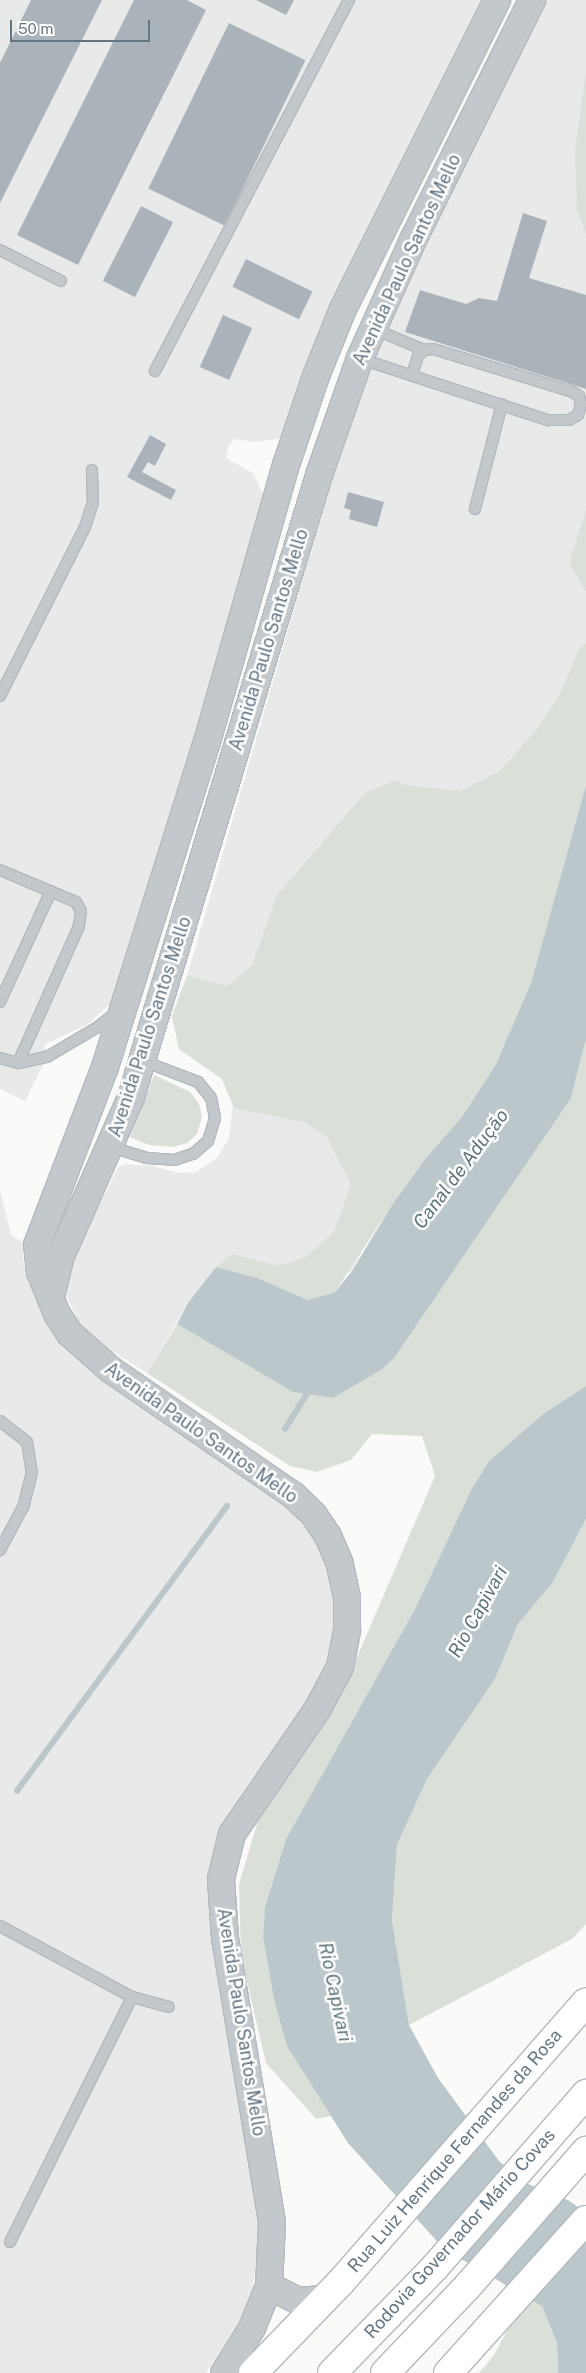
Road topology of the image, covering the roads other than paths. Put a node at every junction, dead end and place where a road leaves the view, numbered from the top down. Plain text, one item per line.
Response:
1 (349, 0) edge
2 (532, 0) edge
3 (494, 5) edge
4 (520, 24) junction
5 (384, 225) junction
6 (413, 240) junction
7 (0, 250) edge
8 (61, 281) dead end
9 (374, 329) junction
10 (424, 350) junction
11 (360, 358) junction
12 (155, 371) dead end
13 (412, 375) junction
14 (502, 404) junction
15 (286, 465) junction
16 (92, 470) dead end
17 (319, 475) junction
18 (475, 509) dead end
19 (0, 696) edge
20 (207, 742) junction
21 (236, 751) junction
22 (0, 870) edge
23 (51, 891) junction
24 (127, 996) junction
25 (0, 1002) edge
26 (159, 1006) junction
27 (0, 1058) edge
28 (143, 1061) junction
29 (18, 1062) junction
30 (80, 1135) junction
31 (111, 1146) junction
32 (51, 1296) junction
33 (0, 1421) edge
34 (0, 1550) edge
35 (0, 1926) edge
36 (132, 1997) junction
37 (586, 2002) edge
38 (169, 2007) dead end
39 (586, 2094) edge
40 (586, 2151) edge
41 (586, 2220) edge
42 (10, 2242) dead end
43 (269, 2286) junction
44 (324, 2300) junction
45 (224, 2373) edge
46 (253, 2373) edge
47 (332, 2373) edge
48 (386, 2373) edge
49 (448, 2373) edge

1 - 12 lane
2 - 4 street, Avenida Paulo Santos Mello
3 - 4 street
3 - 5 street, Avenida Paulo Santos Mello
4 - 6 street, Avenida Paulo Santos Mello
5 - 6 street
5 - 15 street, Avenida Paulo Santos Mello
6 - 9 street, Avenida Paulo Santos Mello
7 - 8 lane
9 - 10 lane
9 - 11 street, Avenida Paulo Santos Mello
10 - 13 lane
10 - 14 lane
11 - 13 lane
11 - 17 street, Avenida Paulo Santos Mello
13 - 14 lane
14 - 18 lane
15 - 17 street
15 - 20 street, Avenida Paulo Santos Mello
16 - 19 lane
17 - 21 street, Avenida Paulo Santos Mello
20 - 21 street
20 - 24 street, Avenida Paulo Santos Mello
21 - 26 street, Avenida Paulo Santos Mello
22 - 23 lane
23 - 25 lane
23 - 29 lane
24 - 26 street
24 - 29 lane
24 - 30 street, Avenida Paulo Santos Mello
26 - 28 street, Avenida Paulo Santos Mello
27 - 29 lane
28 - 31 street, Avenida Paulo Santos Mello
28 - 31 lane
30 - 31 street
30 - 32 street, Avenida Paulo Santos Mello
31 - 32 street, Avenida Paulo Santos Mello
32 - 43 street, Avenida Paulo Santos Mello
33 - 34 lane
35 - 36 lane
36 - 38 lane
36 - 42 lane
37 - 44 main road, Rua Luiz Henrique Fernandes da Rosa
39 - 47 main road, Rodovia Governador Mário Covas
40 - 48 main road
41 - 49 main road
43 - 44 street
43 - 45 street, Avenida Paulo Santos Mello
44 - 46 main road, Rua Luiz Henrique Fernandes da Rosa

